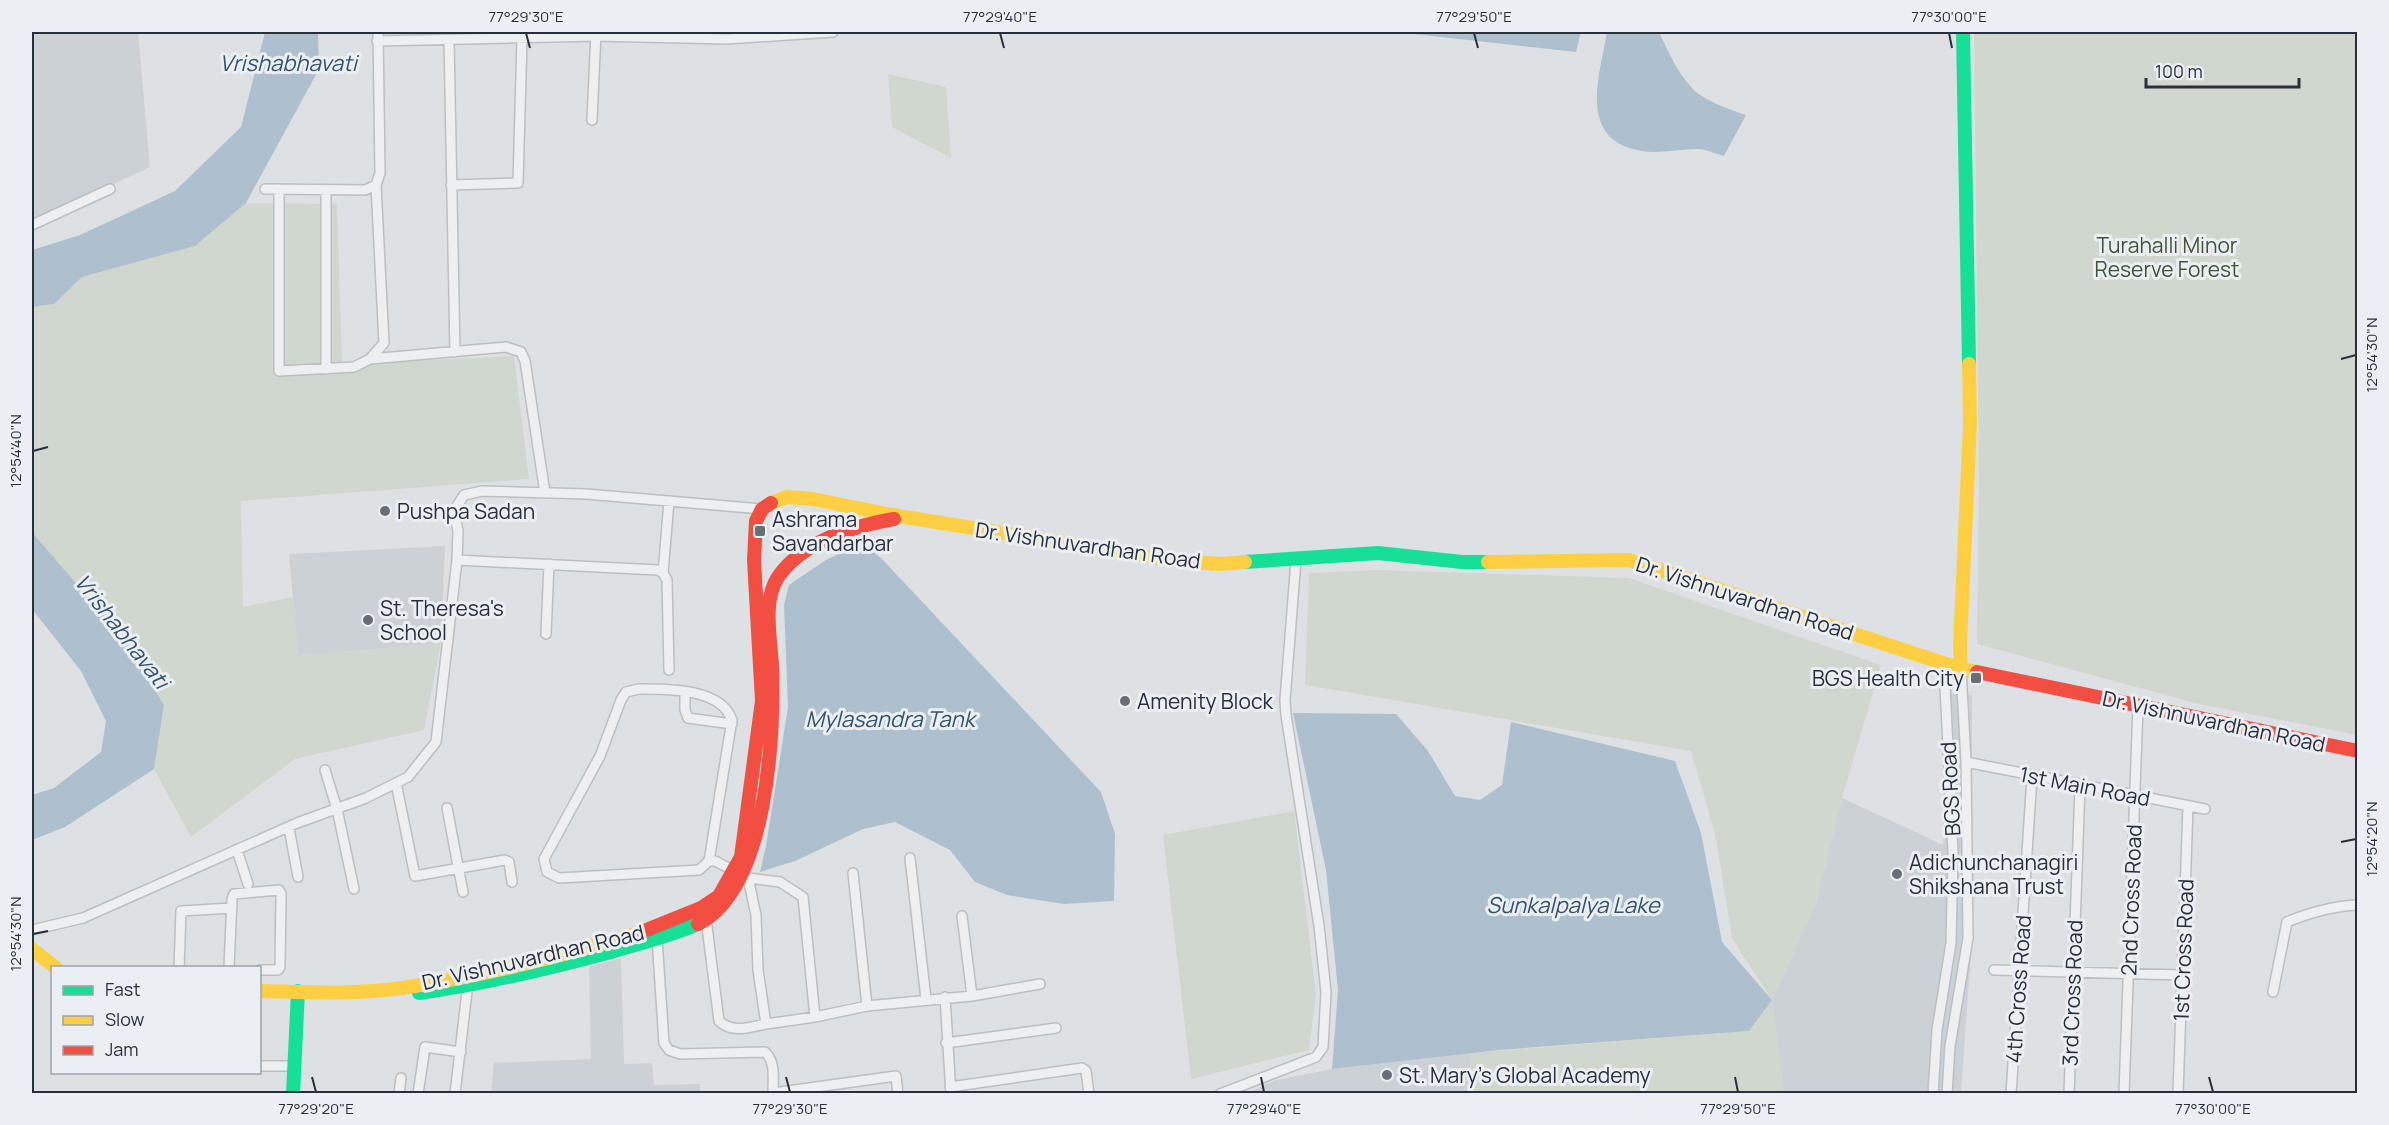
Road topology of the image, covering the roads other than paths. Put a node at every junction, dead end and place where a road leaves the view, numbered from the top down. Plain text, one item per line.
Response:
1 (833, 32) edge
2 (1963, 32) edge
3 (596, 34) edge
4 (665, 34) edge
5 (776, 34) edge
6 (727, 35) edge
7 (377, 36) edge
8 (522, 38) junction
9 (449, 40) junction
10 (592, 120) dead end
11 (376, 185) junction
12 (451, 185) junction
13 (110, 189) dead end
14 (265, 189) dead end
15 (279, 189) junction
16 (326, 190) junction
17 (32, 225) edge
18 (454, 352) junction
19 (370, 359) junction
20 (326, 369) junction
21 (545, 493) junction
22 (669, 501) junction
23 (762, 509) junction
24 (908, 518) junction
25 (457, 560) junction
26 (1296, 560) junction
27 (549, 564) junction
28 (663, 573) junction
29 (546, 634) dead end
30 (1960, 645) junction
31 (1944, 664) junction
32 (1961, 669) junction
33 (669, 670) dead end
34 (685, 692) junction
35 (2138, 706) junction
36 (732, 724) junction
37 (2358, 751) edge
38 (1965, 762) junction
39 (325, 770) dead end
40 (2032, 777) junction
41 (396, 783) junction
42 (2080, 786) junction
43 (2134, 796) junction
44 (2188, 806) junction
45 (447, 808) dead end
46 (337, 809) junction
47 (2205, 809) dead end
48 (289, 828) junction
49 (237, 850) junction
50 (910, 858) dead end
51 (709, 861) junction
52 (459, 868) junction
53 (853, 873) dead end
54 (742, 874) junction
55 (298, 876) dead end
56 (512, 882) dead end
57 (248, 884) dead end
58 (354, 889) dead end
59 (463, 892) dead end
60 (2358, 905) edge
61 (232, 908) junction
62 (962, 916) dead end
63 (706, 919) junction
64 (32, 930) edge
65 (657, 938) junction
66 (32, 949) edge
67 (53, 966) edge
68 (180, 966) edge
69 (229, 966) edge
70 (261, 970) edge
71 (1994, 970) dead end
72 (2019, 971) junction
73 (2073, 972) junction
74 (2128, 974) junction
75 (2182, 975) junction
76 (468, 980) junction
77 (1040, 984) dead end
78 (261, 991) edge
79 (2273, 992) dead end
80 (298, 994) junction
81 (972, 996) junction
82 (945, 997) junction
83 (261, 998) edge
84 (926, 999) junction
85 (867, 1006) junction
86 (815, 1017) junction
87 (766, 1024) junction
88 (1056, 1028) dead end
89 (946, 1043) junction
90 (458, 1051) junction
91 (261, 1066) edge
92 (295, 1066) junction
93 (401, 1078) dead end
94 (950, 1090) edge
95 (773, 1093) edge
96 (293, 1094) edge
97 (399, 1094) edge
98 (418, 1094) edge
99 (449, 1094) edge
100 (455, 1094) edge
101 (898, 1094) edge
102 (1089, 1094) edge
103 (1220, 1094) edge
104 (1933, 1094) edge
105 (1947, 1094) edge
106 (2011, 1094) edge
107 (2069, 1094) edge
108 (2124, 1094) edge
109 (2178, 1094) edge

1 - 5 street
2 - 30 main road
3 - 4 street
3 - 8 street
3 - 10 street
4 - 6 street
5 - 6 street
7 - 9 street
7 - 11 street
8 - 9 street
8 - 12 street
9 - 12 street
11 - 16 street
11 - 19 street
12 - 18 street
13 - 17 street
14 - 15 street
15 - 16 street
15 - 20 street
16 - 20 street
18 - 19 street
18 - 21 street
19 - 20 street
21 - 22 street
21 - 25 street
22 - 23 street
22 - 28 street
23 - 24 main road, Dr. Vishnuvardhan Road
23 - 54 main road, Dr. Vishnuvardhan Road
24 - 26 main road, Dr. Vishnuvardhan Road
24 - 54 main road, Dr. Vishnuvardhan Road
25 - 27 street
25 - 41 street
26 - 31 main road, Dr. Vishnuvardhan Road
26 - 103 street
27 - 28 street
27 - 29 street
28 - 33 street
30 - 31 main road
30 - 32 main road
31 - 32 main road, Dr. Vishnuvardhan Road
31 - 104 street, BGS Road
32 - 35 main road, Dr. Vishnuvardhan Road
32 - 38 street, BGS Road
34 - 36 street
34 - 36 street
34 - 51 street
35 - 37 main road, Dr. Vishnuvardhan Road
35 - 43 street, 2nd Cross Road
36 - 51 street
38 - 40 street, 1st Main Road
38 - 105 street, BGS Road
39 - 46 street
40 - 42 street, 1st Main Road
40 - 72 street, 4th Cross Road
41 - 46 street
41 - 52 street
42 - 43 street, 1st Main Road
42 - 73 street, 3rd Cross Road
43 - 44 street, 1st Main Road
43 - 74 street, 2nd Cross Road
44 - 47 street, 1st Main Road
44 - 75 street, 1st Cross Road
45 - 52 street
46 - 48 street
46 - 58 street
48 - 49 street
48 - 55 street
49 - 57 street
49 - 64 street
50 - 84 street
51 - 54 street
52 - 56 street
52 - 59 street
53 - 85 street
54 - 63 main road, Dr. Vishnuvardhan Road
54 - 76 main road, Dr. Vishnuvardhan Road
54 - 86 street
54 - 87 street
60 - 79 street
61 - 68 street
61 - 69 street
61 - 70 street
62 - 81 street
63 - 65 main road, Dr. Vishnuvardhan Road
63 - 87 street
65 - 76 main road, Dr. Vishnuvardhan Road
65 - 95 street
66 - 67 main road
71 - 72 street
72 - 73 street
72 - 106 street, 4th Cross Road
73 - 74 street
73 - 107 street, 3rd Cross Road
74 - 75 street
74 - 108 street, 2nd Cross Road
75 - 109 street, 1st Cross Road
76 - 80 main road, Dr. Vishnuvardhan Road
76 - 90 street
77 - 81 street
78 - 80 main road, Dr. Vishnuvardhan Road
80 - 83 main road, Dr. Vishnuvardhan Road
80 - 92 main road
81 - 82 street
82 - 84 street
82 - 89 street
84 - 85 street
85 - 86 street
86 - 87 street
88 - 89 street
89 - 94 street
90 - 98 street
90 - 99 street
90 - 100 street
91 - 92 street
92 - 96 main road
93 - 97 street
94 - 102 street
95 - 101 street

